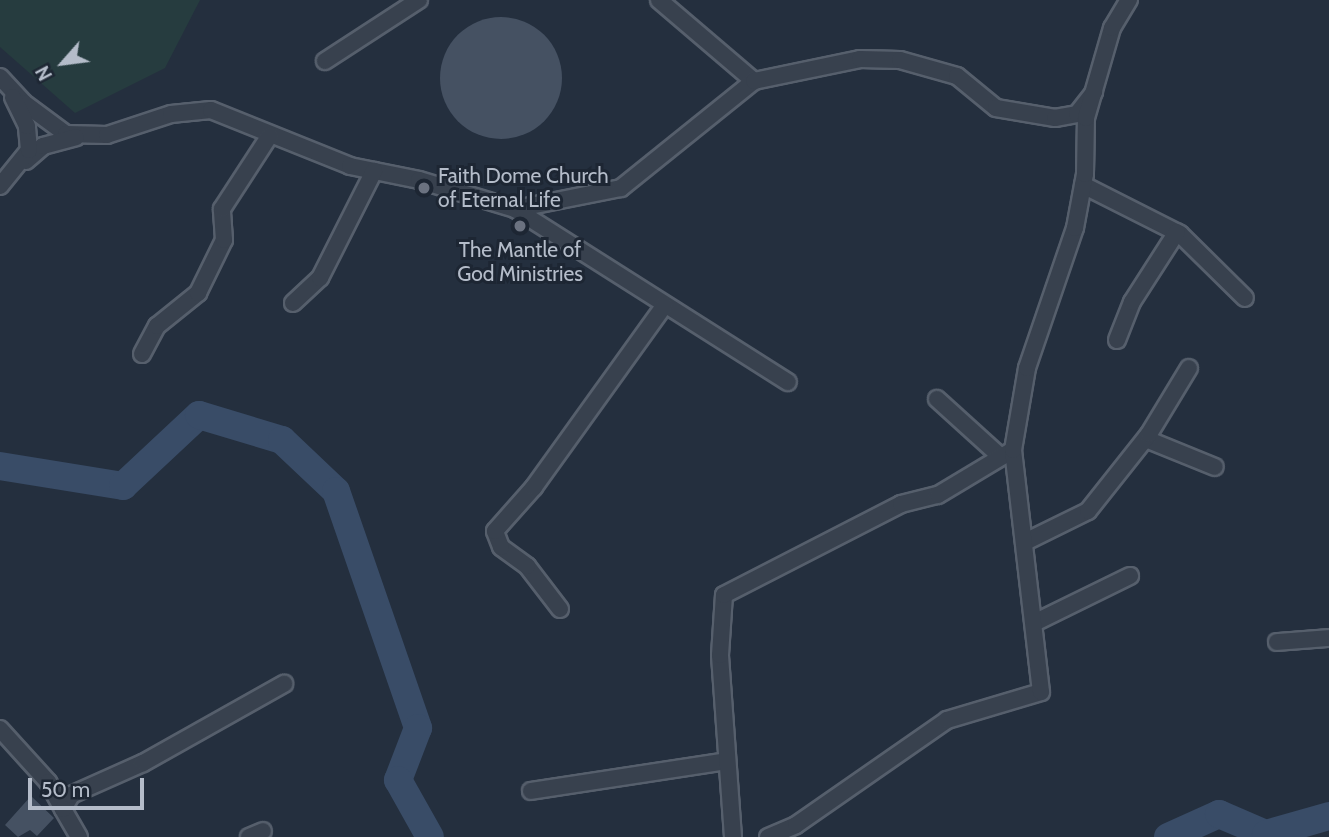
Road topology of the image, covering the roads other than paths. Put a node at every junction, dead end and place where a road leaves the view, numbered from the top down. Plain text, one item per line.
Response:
1 (419, 0) edge
2 (659, 0) edge
3 (1129, 0) edge
4 (325, 61) dead end
5 (2, 80) edge
6 (754, 81) junction
7 (1094, 92) junction
8 (270, 135) junction
9 (90, 137) junction
10 (22, 166) junction
11 (374, 171) junction
12 (1083, 185) junction
13 (2, 187) edge
14 (514, 209) junction
15 (1177, 232) junction
16 (1245, 298) dead end
17 (293, 303) dead end
18 (665, 305) junction
19 (1117, 340) dead end
20 (142, 355) dead end
21 (1189, 368) dead end
22 (788, 382) dead end
23 (937, 399) dead end
24 (1146, 439) junction
25 (1007, 453) junction
26 (1215, 467) dead end
27 (1025, 542) junction
28 (1130, 576) dead end
29 (560, 609) dead end
30 (1034, 624) junction
31 (1329, 638) edge
32 (1277, 642) dead end
33 (284, 684) dead end
34 (0, 729) edge
35 (727, 761) junction
36 (531, 791) dead end
37 (63, 808) junction
38 (79, 837) edge
39 (733, 837) edge
40 (768, 837) edge

1 - 4 street
2 - 6 street
3 - 7 street
5 - 9 street
5 - 10 street
6 - 7 street
6 - 14 street
7 - 12 street
8 - 9 street
8 - 11 street
8 - 20 street
9 - 10 street
10 - 13 street
11 - 14 street
11 - 17 street
12 - 15 street
12 - 25 street
14 - 18 street
15 - 16 street
15 - 19 street
18 - 22 street
18 - 29 street
21 - 24 street
23 - 25 street
24 - 26 street
24 - 27 street
25 - 27 street
25 - 35 street
27 - 30 street
28 - 30 street
30 - 40 street
31 - 32 street
33 - 37 street
34 - 37 street
35 - 36 street
35 - 39 street
37 - 38 street

